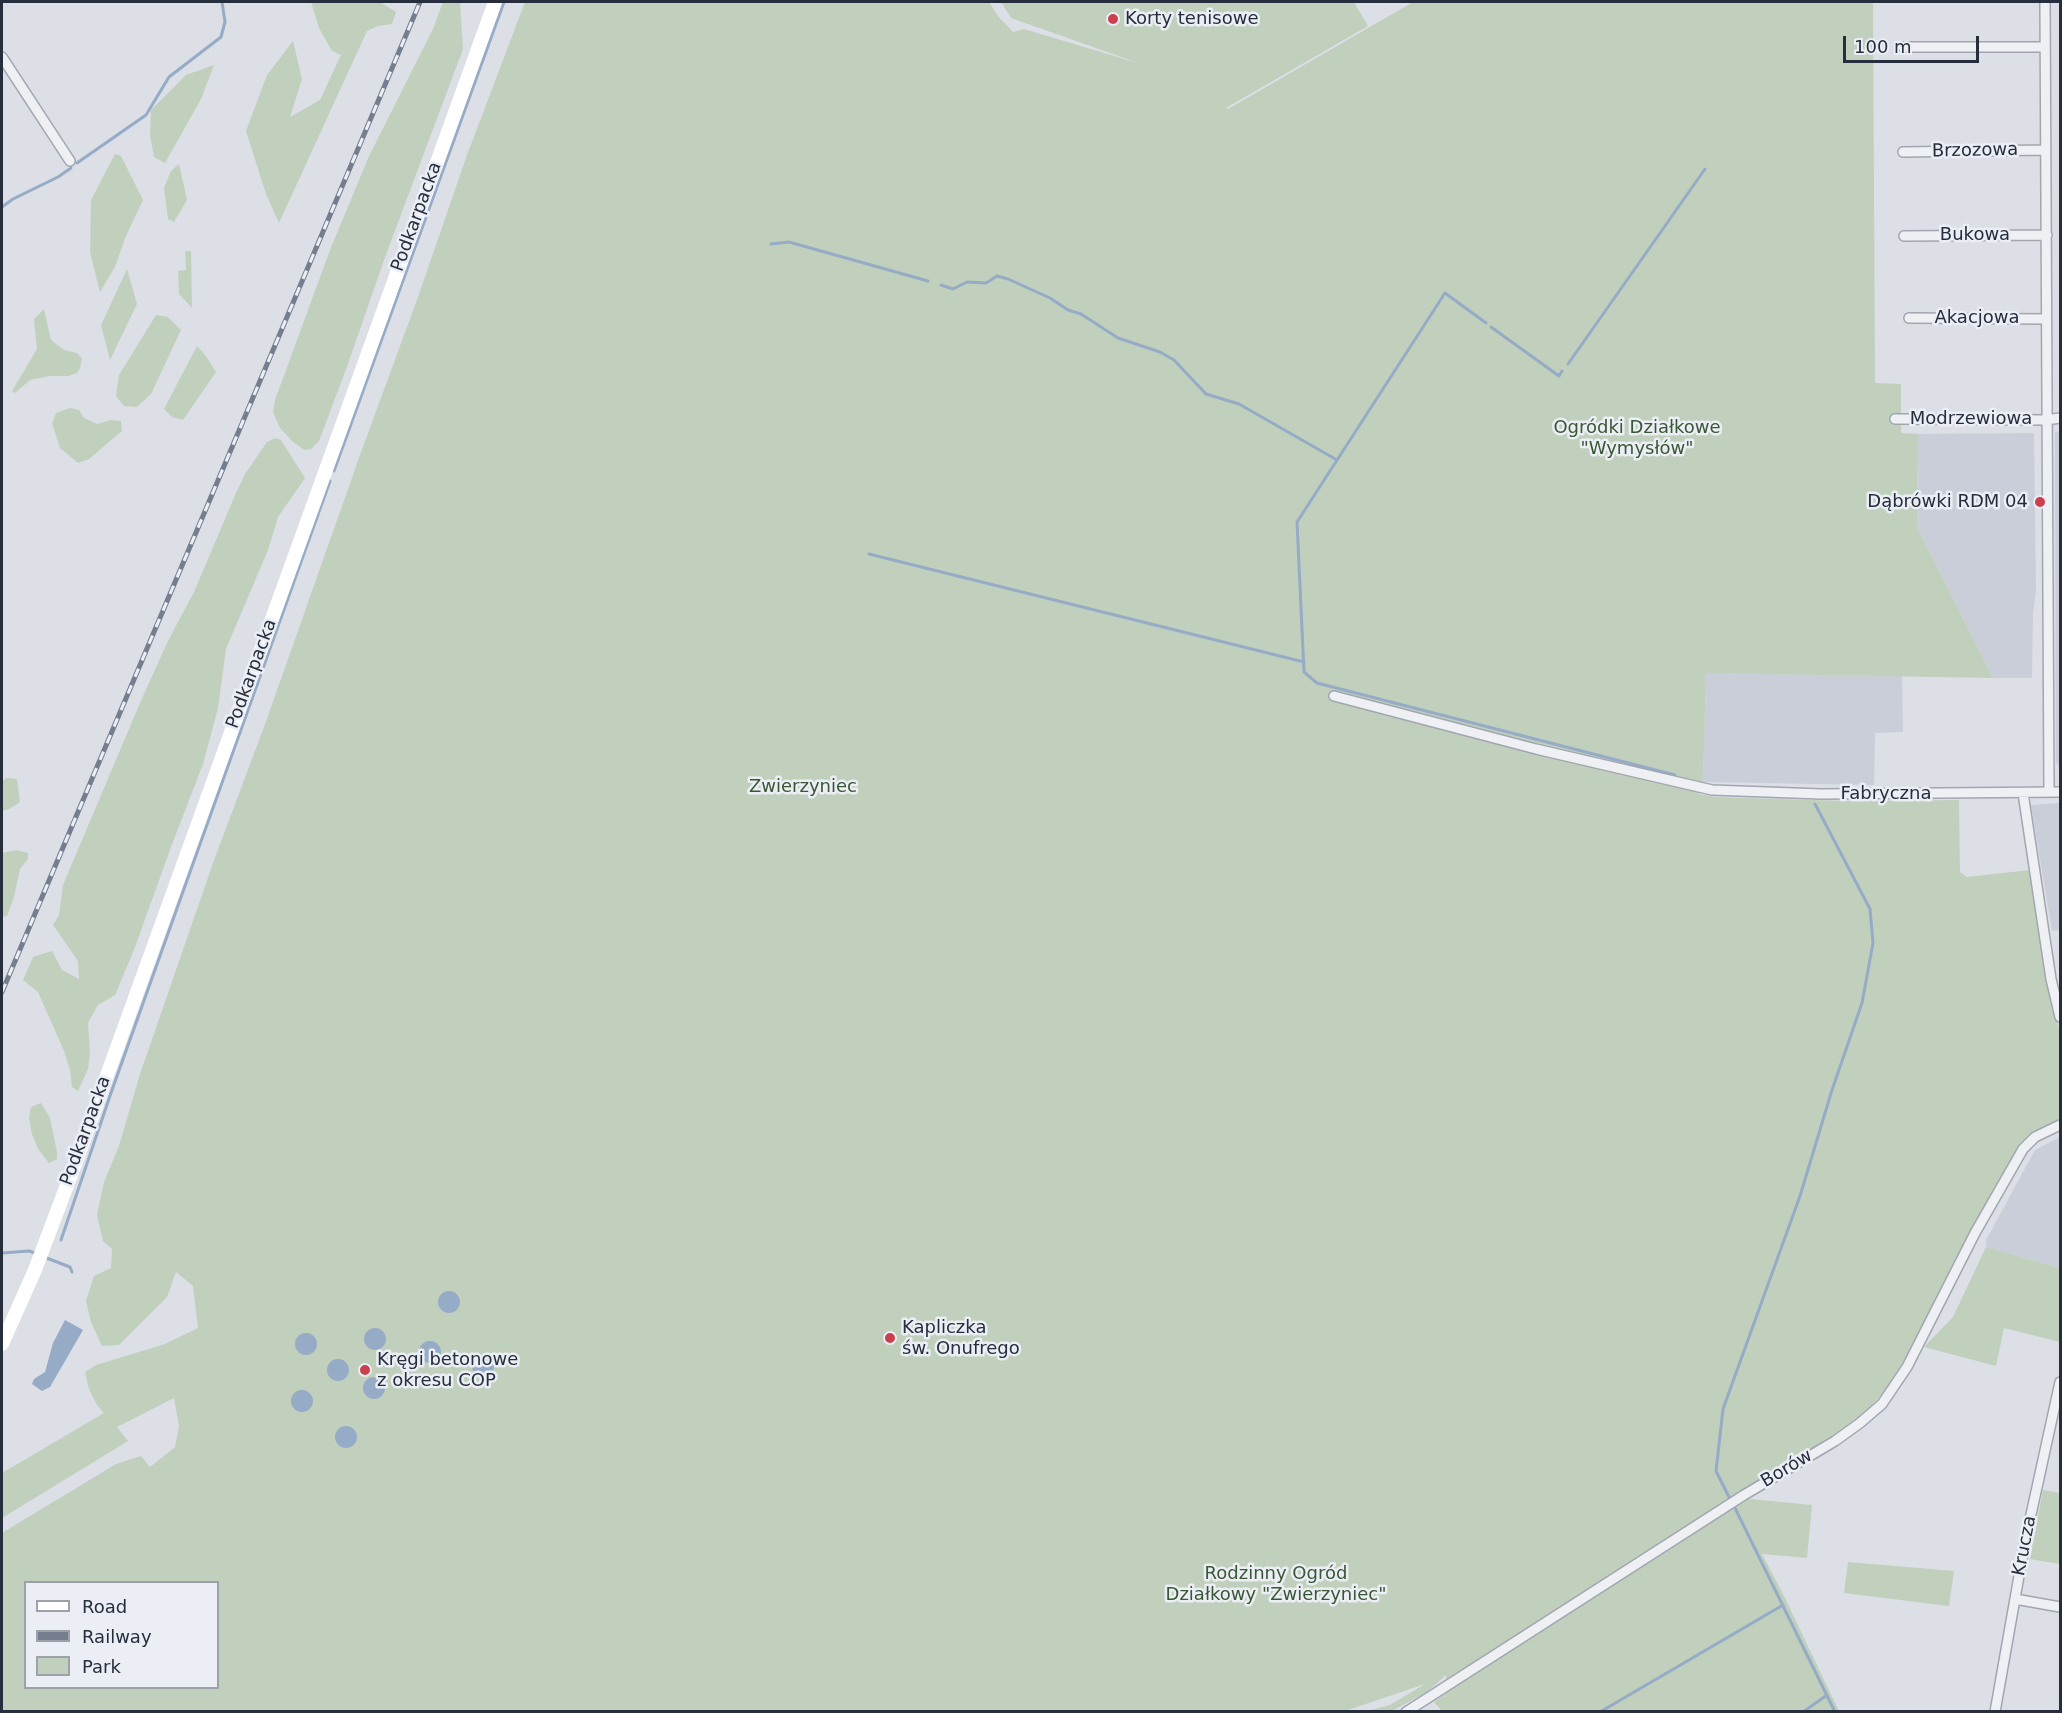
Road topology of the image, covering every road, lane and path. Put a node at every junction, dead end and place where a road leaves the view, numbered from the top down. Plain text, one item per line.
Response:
1 (495, 2) edge
2 (2045, 2) edge
3 (1903, 47) dead end
4 (2044, 47) junction
5 (2, 57) edge
6 (2046, 150) junction
7 (1903, 152) dead end
8 (70, 161) dead end
9 (2047, 235) junction
10 (1904, 236) dead end
11 (1909, 318) dead end
12 (2045, 319) junction
13 (2061, 418) edge
14 (1895, 419) dead end
15 (2046, 420) junction
16 (1334, 696) dead end
17 (2049, 792) junction
18 (2061, 792) edge
19 (2023, 793) junction
20 (2061, 1017) edge
21 (2061, 1125) edge
22 (2, 1344) edge
23 (2061, 1382) edge
24 (2015, 1599) junction
25 (2061, 1607) edge
26 (1406, 1712) edge
27 (1995, 1712) edge

1 - 22 main road, Podkarpacka
2 - 4 street
3 - 4 street
4 - 6 street
5 - 8 street
6 - 7 street, Brzozowa
6 - 9 street
9 - 10 street, Bukowa
9 - 12 street
11 - 12 street, Akacjowa
12 - 15 street
13 - 15 street, Modrzewiowa
14 - 15 street, Modrzewiowa
15 - 17 street
16 - 19 street, Fabryczna
17 - 18 street, Fabryczna
17 - 19 street, Fabryczna
19 - 20 street
21 - 26 street, Borów
23 - 24 street, Krucza
24 - 25 street
24 - 27 street, Krucza

